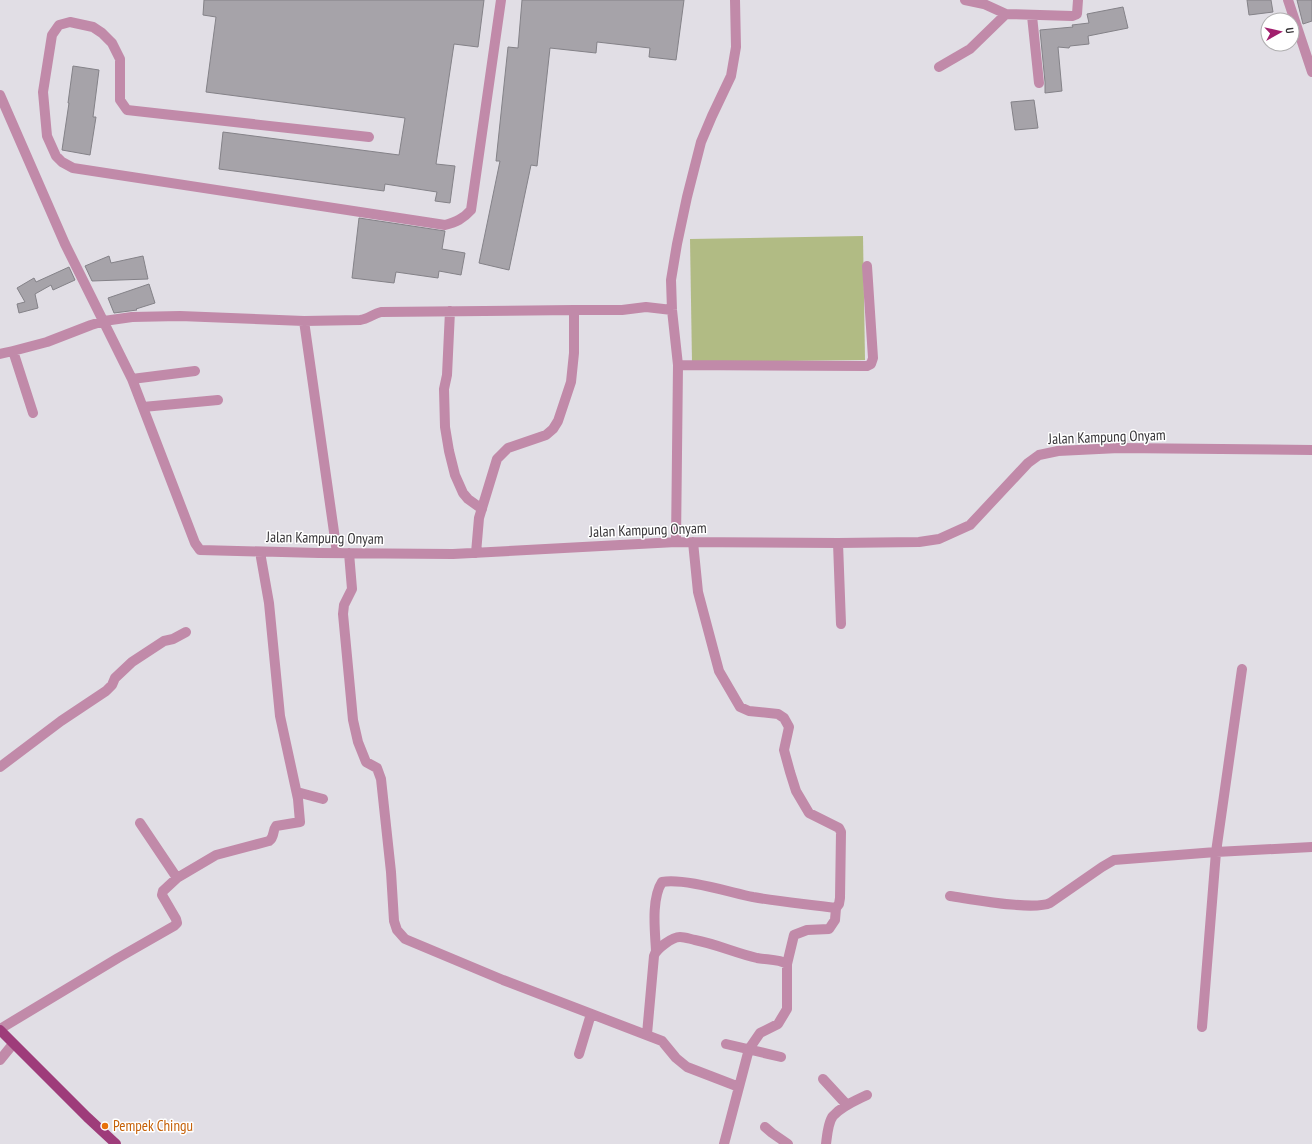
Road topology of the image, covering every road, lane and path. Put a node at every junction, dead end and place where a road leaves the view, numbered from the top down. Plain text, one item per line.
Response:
1 (501, 0) edge
2 (735, 0) edge
3 (965, 0) edge
4 (1078, 0) edge
5 (1288, 0) edge
6 (1006, 14) junction
7 (1032, 16) junction
8 (939, 67) dead end
9 (1312, 72) edge
10 (1039, 83) dead end
11 (1, 99) edge
12 (369, 137) dead end
13 (867, 266) dead end
14 (574, 310) junction
15 (672, 310) junction
16 (450, 311) junction
17 (104, 321) junction
18 (304, 321) junction
19 (13, 351) junction
20 (0, 354) edge
21 (678, 365) junction
22 (195, 371) dead end
23 (132, 378) junction
24 (218, 400) dead end
25 (143, 407) junction
26 (33, 413) dead end
27 (1312, 450) edge
28 (482, 509) junction
29 (676, 542) junction
30 (693, 542) junction
31 (838, 543) junction
32 (260, 552) junction
33 (337, 553) junction
34 (349, 553) junction
35 (476, 553) junction
36 (840, 624) dead end
37 (186, 632) dead end
38 (1242, 669) dead end
39 (0, 767) edge
40 (297, 792) junction
41 (323, 799) dead end
42 (140, 823) dead end
43 (1312, 847) edge
44 (1216, 852) junction
45 (177, 878) junction
46 (950, 896) dead end
47 (836, 908) junction
48 (656, 951) junction
49 (787, 964) junction
50 (591, 1014) junction
51 (1202, 1027) dead end
52 (0, 1030) edge
53 (647, 1034) junction
54 (13, 1044) junction
55 (726, 1044) dead end
56 (749, 1049) junction
57 (579, 1054) dead end
58 (782, 1057) dead end
59 (0, 1060) edge
60 (823, 1079) dead end
61 (739, 1087) junction
62 (866, 1095) dead end
63 (847, 1105) junction
64 (766, 1127) dead end
65 (116, 1144) edge
66 (724, 1144) edge
67 (788, 1144) edge
68 (826, 1144) edge

1 - 12 street
2 - 15 street
3 - 6 street
4 - 7 street
5 - 9 street
6 - 7 street
6 - 8 street
7 - 10 street
11 - 17 street, Jalan Kampung Onyam
13 - 21 street
14 - 15 street
14 - 16 street
14 - 28 street
15 - 21 street
16 - 18 street
16 - 28 street
17 - 18 street
17 - 19 street
17 - 23 street, Jalan Kampung Onyam
18 - 33 street
19 - 20 street
19 - 26 street
21 - 29 street
22 - 23 street
23 - 25 street, Jalan Kampung Onyam
24 - 25 street
25 - 32 street, Jalan Kampung Onyam
27 - 31 street, Jalan Kampung Onyam
28 - 35 street
29 - 30 street, Jalan Kampung Onyam
29 - 35 street, Jalan Kampung Onyam
30 - 31 street, Jalan Kampung Onyam
30 - 47 street
31 - 36 street
32 - 33 street, Jalan Kampung Onyam
32 - 40 street
33 - 34 street, Jalan Kampung Onyam
34 - 35 street, Jalan Kampung Onyam
34 - 50 street
37 - 39 street
38 - 44 street
40 - 41 street
40 - 45 street
42 - 45 street
43 - 44 street
44 - 46 street
44 - 51 street
45 - 52 street
47 - 48 street
47 - 49 street
48 - 49 street
48 - 53 street
49 - 56 street
50 - 53 street
50 - 57 street
52 - 54 main road
53 - 61 street
54 - 59 street
54 - 65 main road
55 - 56 street
56 - 58 street
56 - 61 street
60 - 63 street
61 - 66 street
62 - 63 street
63 - 68 street
64 - 67 street

